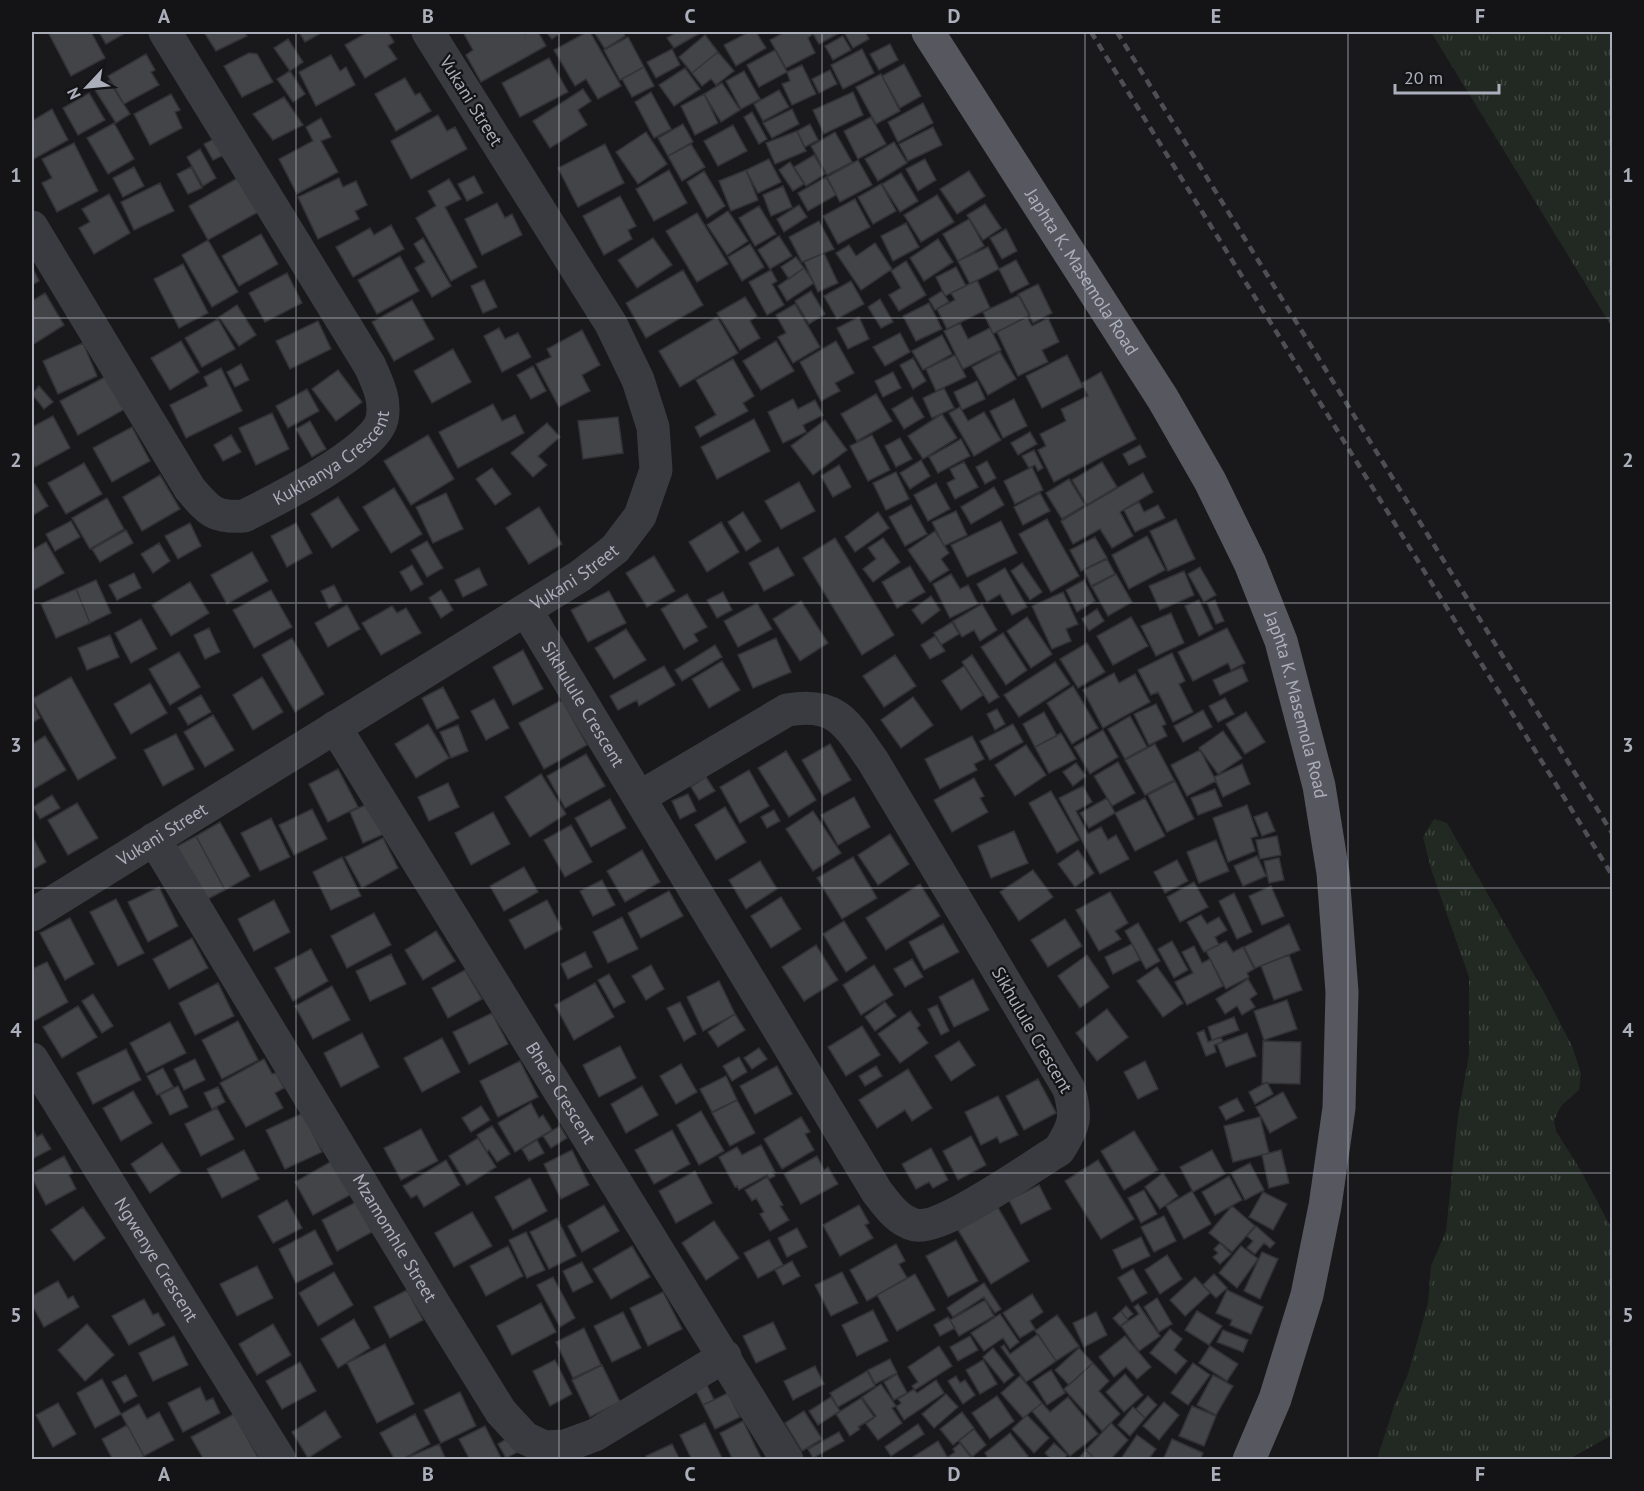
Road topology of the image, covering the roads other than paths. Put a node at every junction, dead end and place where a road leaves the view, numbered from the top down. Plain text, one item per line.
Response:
1 (165, 32) edge
2 (428, 32) edge
3 (928, 32) edge
4 (32, 227) edge
5 (526, 610) junction
6 (335, 727) junction
7 (640, 797) junction
8 (154, 839) junction
9 (32, 915) edge
10 (32, 1059) edge
11 (725, 1356) junction
12 (280, 1460) edge
13 (787, 1460) edge
14 (1249, 1460) edge

1 - 4 street, Kukhanya Crescent
2 - 5 street, Vukani Street
3 - 14 main road, Japhta K. Masemola Road
5 - 6 street, Vukani Street
5 - 7 street, Sikhulule Crescent
6 - 8 street, Vukani Street
6 - 11 street, Bhere Crescent
7 - 7 street, Sikhulule Crescent
8 - 9 street, Vukani Street
8 - 11 street, Mzamomhle Street
10 - 12 street, Ngwenye Crescent
11 - 13 street, Bhere Crescent

